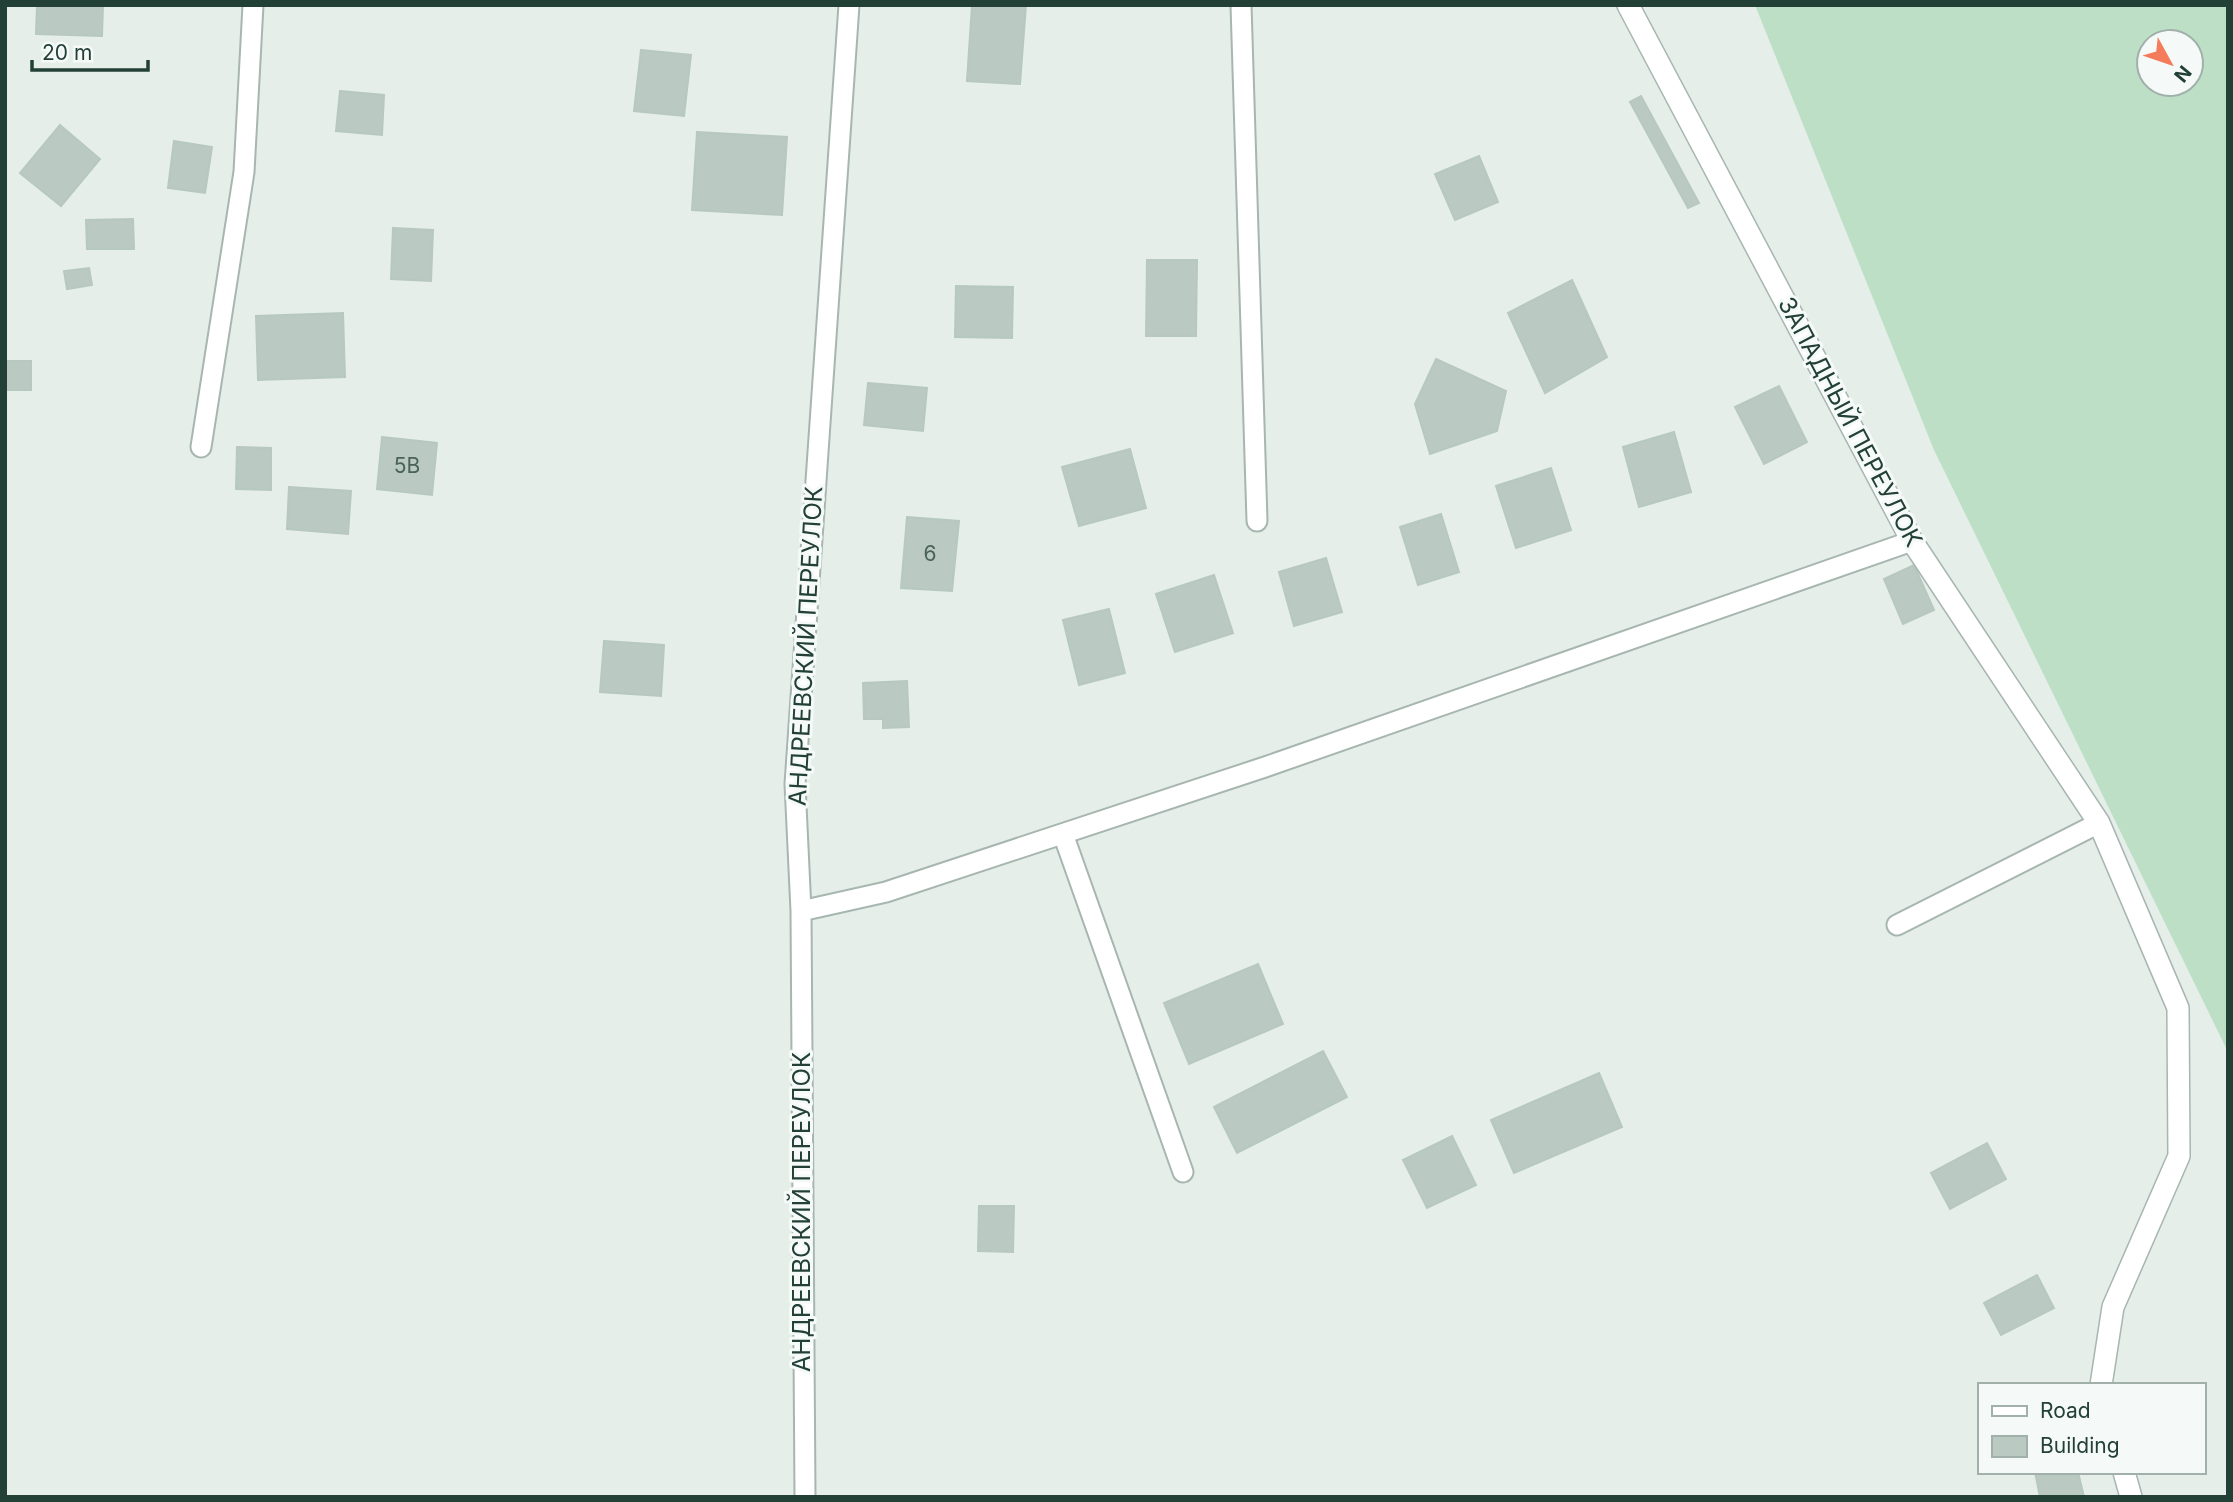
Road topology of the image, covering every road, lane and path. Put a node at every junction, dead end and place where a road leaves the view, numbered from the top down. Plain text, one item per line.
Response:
1 (253, 5) edge
2 (849, 5) edge
3 (1241, 5) edge
4 (1629, 5) edge
5 (201, 447) dead end
6 (1256, 521) dead end
7 (1912, 541) junction
8 (2099, 823) junction
9 (1063, 834) junction
10 (801, 911) junction
11 (1897, 925) dead end
12 (1183, 1172) dead end
13 (2101, 1383) edge
14 (2125, 1474) edge
15 (805, 1497) edge
16 (2131, 1497) edge

1 - 5 lane
2 - 10 lane, АНДРЕЕВСКИЙ ПЕРЕУЛОК
3 - 6 lane
4 - 7 street, ЗАПАДНЫЙ ПЕРЕУЛОК
7 - 8 street, ЗАПАДНЫЙ ПЕРЕУЛОК
7 - 9 lane
8 - 11 lane
8 - 13 street, ЗАПАДНЫЙ ПЕРЕУЛОК
9 - 10 lane
9 - 12 lane
10 - 15 lane, АНДРЕЕВСКИЙ ПЕРЕУЛОК
14 - 16 street

